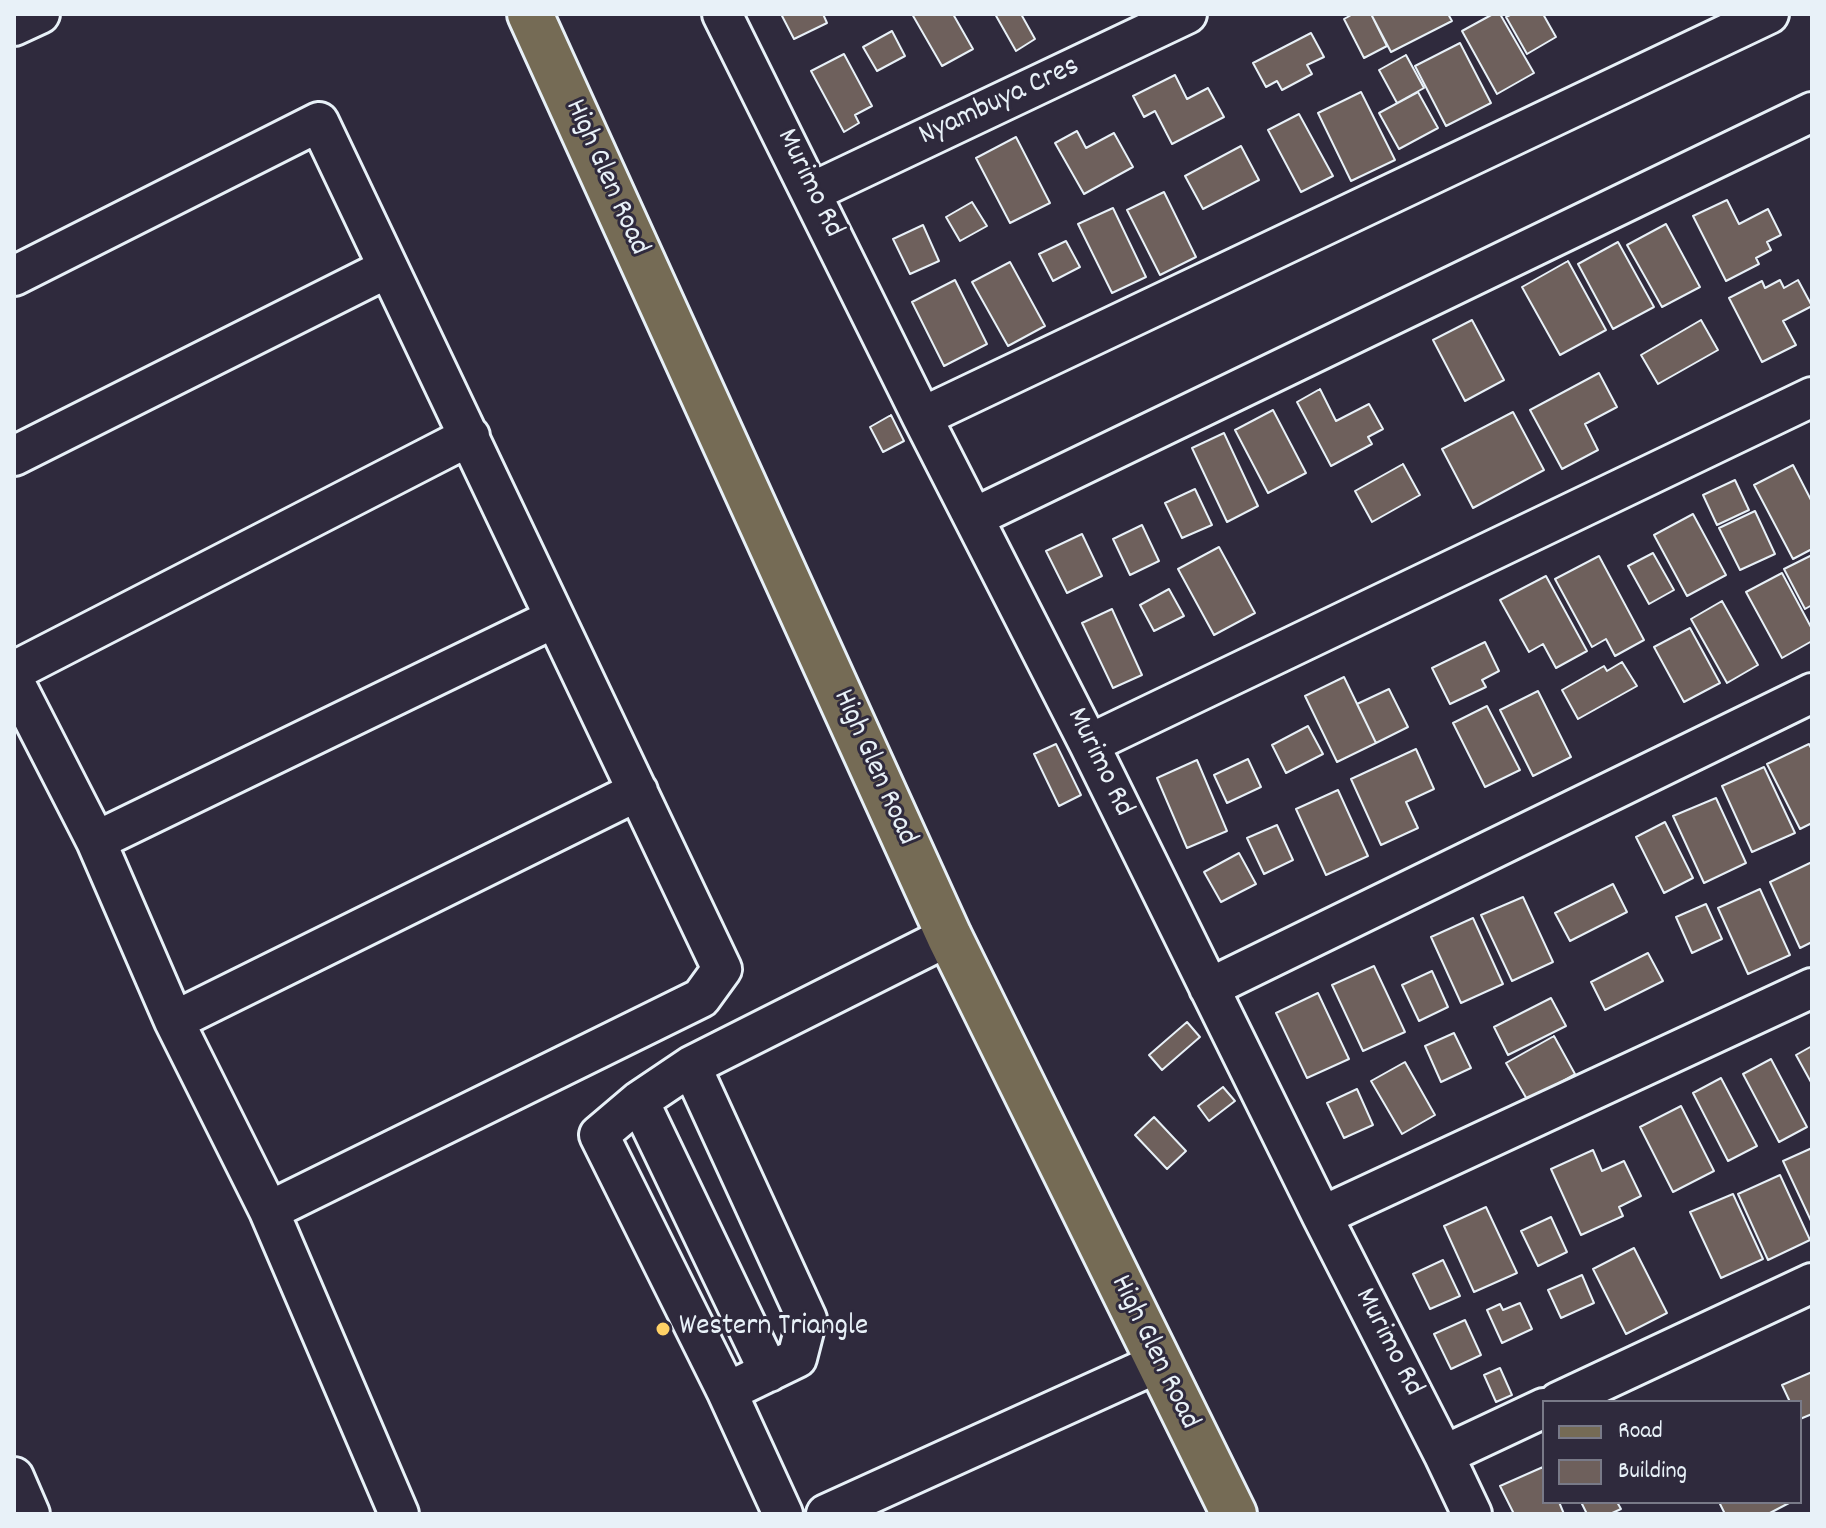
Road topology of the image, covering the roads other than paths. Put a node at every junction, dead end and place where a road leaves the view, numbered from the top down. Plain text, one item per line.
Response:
1 (40, 14) edge
2 (530, 14) edge
3 (722, 14) edge
4 (1187, 14) edge
5 (1769, 14) edge
6 (14, 26) edge
7 (1812, 112) edge
8 (812, 192) junction
9 (388, 268) junction
10 (14, 276) edge
11 (1812, 397) edge
12 (922, 417) junction
13 (470, 436) junction
14 (14, 456) edge
15 (975, 517) junction
16 (555, 618) junction
17 (14, 671) edge
18 (14, 681) edge
19 (1812, 693) edge
20 (1089, 744) junction
21 (638, 791) junction
22 (96, 841) junction
23 (949, 936) junction
24 (1209, 988) junction
25 (1812, 988) edge
26 (174, 1021) junction
27 (691, 1066) junction
28 (639, 1101) junction
29 (269, 1211) junction
30 (1322, 1216) junction
31 (1812, 1283) edge
32 (1158, 1363) junction
33 (769, 1372) junction
34 (727, 1392) junction
35 (1562, 1400) edge
36 (1542, 1409) edge
37 (1444, 1455) junction
38 (14, 1477) edge
39 (30, 1514) edge
40 (399, 1514) edge
41 (783, 1514) edge
42 (826, 1514) edge
43 (1234, 1514) edge
44 (1472, 1514) edge

1 - 6 street
2 - 23 main road, High Glen Road
3 - 8 street, Murimo Rd
4 - 8 street, Nyambuya Cres
5 - 12 street
7 - 15 street
8 - 12 street, Murimo Rd
9 - 10 street
9 - 13 street
9 - 14 street
11 - 20 street
12 - 15 street, Murimo Rd
13 - 16 street
13 - 17 street
15 - 20 street, Murimo Rd
16 - 21 street
16 - 22 street
18 - 22 street
19 - 24 street
20 - 24 street, Murimo Rd
21 - 26 street
21 - 29 street
22 - 26 street
23 - 27 street
23 - 32 main road, High Glen Road
24 - 30 street, Murimo Rd
25 - 30 street
26 - 29 street
27 - 28 street
27 - 33 street
28 - 33 street
28 - 34 street
29 - 40 street
30 - 37 street, Murimo Rd
31 - 35 street
32 - 42 street
32 - 43 main road, High Glen Road
33 - 34 street
34 - 41 street
36 - 37 street
37 - 44 street, Murimo Rd
38 - 39 street

